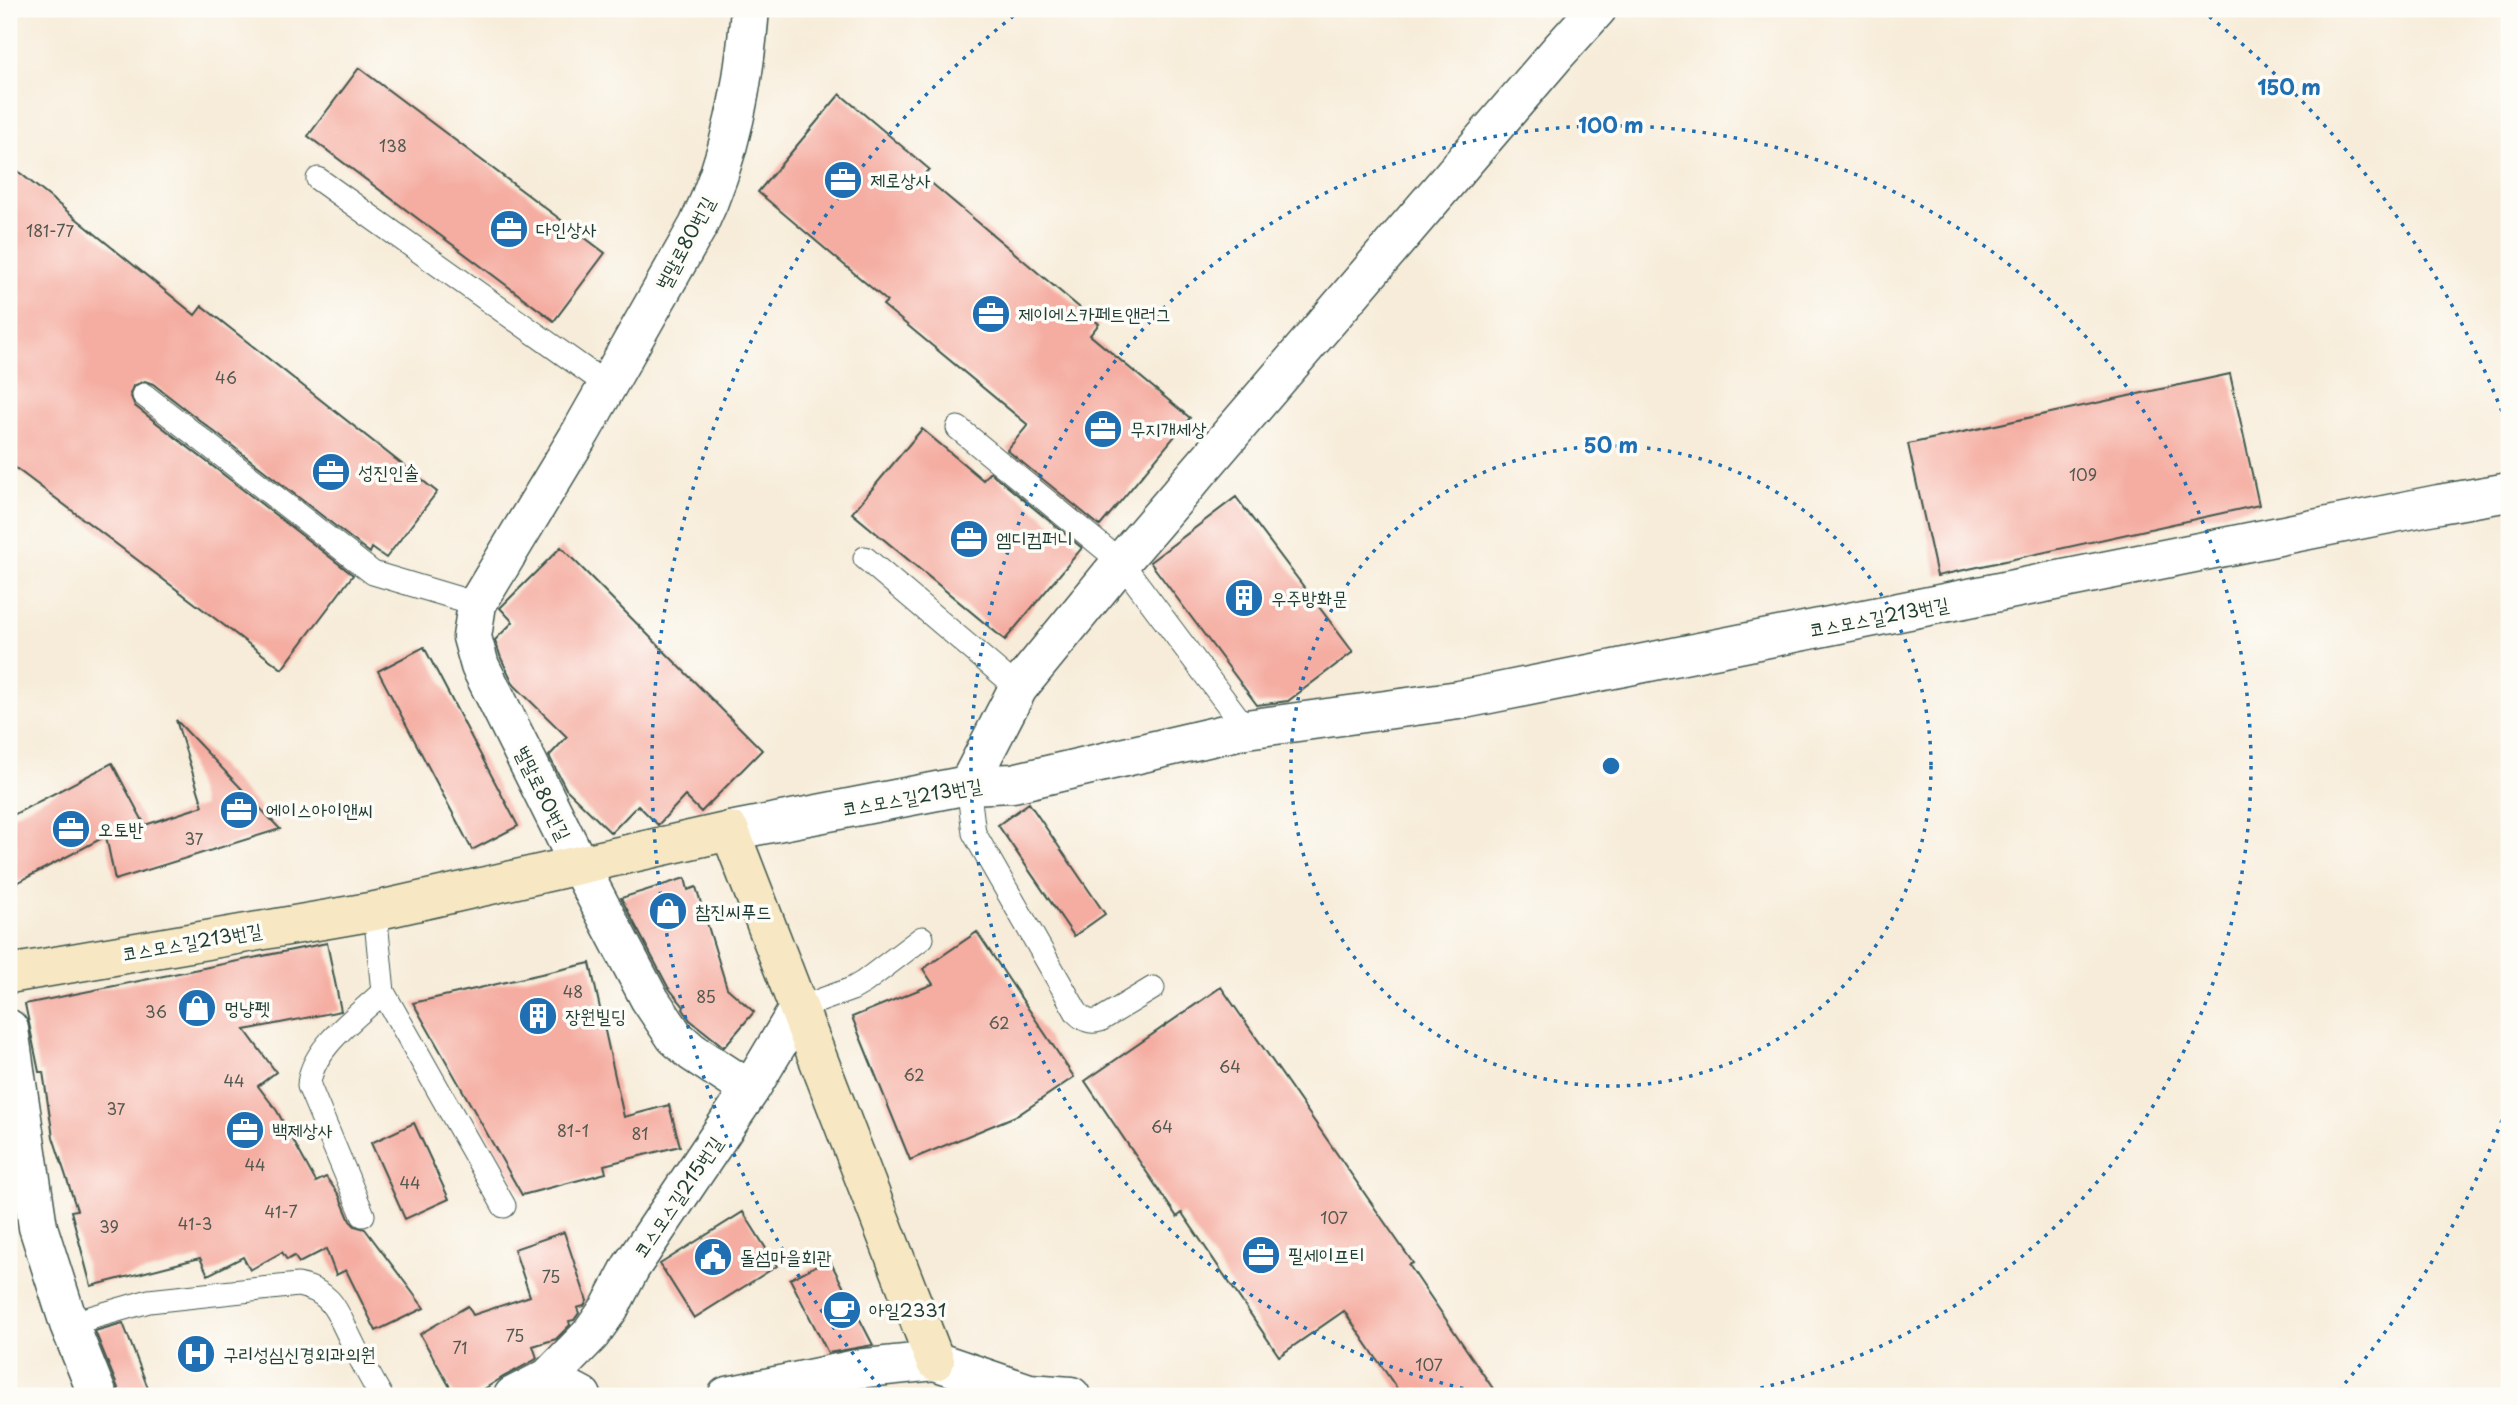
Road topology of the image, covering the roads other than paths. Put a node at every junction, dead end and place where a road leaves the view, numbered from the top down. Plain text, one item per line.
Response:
1 (750, 9) edge
2 (1597, 9) edge
3 (318, 179) dead end
4 (607, 385) junction
5 (144, 395) dead end
6 (958, 428) dead end
7 (2509, 492) edge
8 (866, 558) dead end
9 (1121, 562) junction
10 (477, 604) junction
11 (1018, 688) junction
12 (1246, 729) junction
13 (968, 785) junction
14 (730, 831) junction
15 (578, 863) junction
16 (376, 911) junction
17 (922, 938) dead end
18 (9, 974) edge
19 (1153, 988) dead end
20 (383, 992) junction
21 (799, 1008) junction
22 (9, 1029) edge
23 (750, 1090) junction
24 (504, 1206) dead end
25 (363, 1216) dead end
26 (69, 1324) junction
27 (935, 1361) junction
28 (548, 1378) junction
29 (98, 1396) edge
30 (381, 1396) edge
31 (513, 1396) edge
32 (582, 1396) edge
33 (727, 1396) edge
34 (948, 1396) edge
35 (1071, 1396) edge

1 - 4 street, 벌말로80번길
2 - 9 street
3 - 4 lane
4 - 10 street, 벌말로80번길
5 - 10 lane
6 - 9 lane
7 - 12 street, 코스모스길213번길
8 - 11 lane
9 - 11 street
9 - 12 lane
10 - 15 street, 벌말로80번길
11 - 13 street
12 - 13 street, 코스모스길213번길
13 - 14 street, 코스모스길213번길
13 - 19 lane
14 - 15 street, 코스모스길213번길
14 - 21 street
15 - 16 street, 코스모스길213번길
15 - 23 street
16 - 18 street, 코스모스길213번길
16 - 20 lane
17 - 21 lane
20 - 24 lane
20 - 25 lane
21 - 23 street, 코스모스길215번길
21 - 27 street
22 - 26 street
23 - 28 street, 코스모스길215번길
26 - 29 street
26 - 30 lane
27 - 33 street
27 - 34 street
27 - 35 street
28 - 31 street, 코스모스길215번길
28 - 32 street

